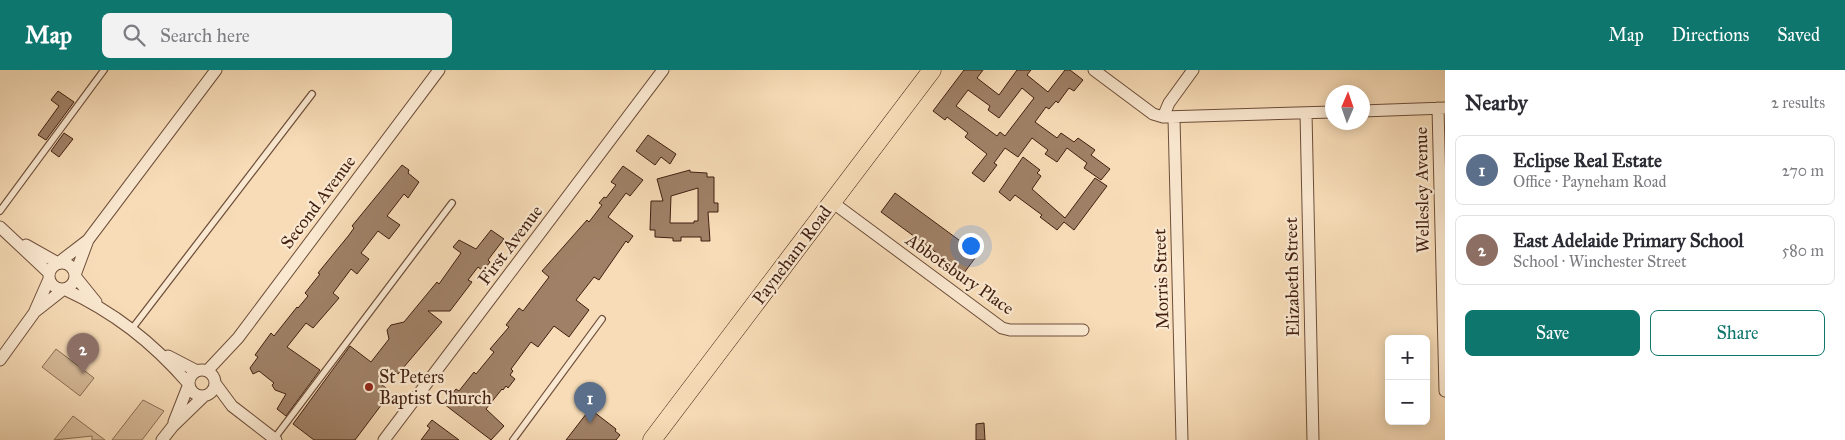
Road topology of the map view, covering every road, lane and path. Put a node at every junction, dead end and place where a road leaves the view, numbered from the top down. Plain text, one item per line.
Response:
1 (104, 70) edge
2 (216, 70) edge
3 (439, 70) edge
4 (663, 70) edge
5 (932, 70) edge
6 (1094, 70) edge
7 (1193, 70) edge
8 (312, 94) dead end
9 (1442, 108) edge
10 (1370, 111) edge
11 (1325, 112) edge
12 (1306, 113) junction
13 (1168, 117) junction
14 (832, 202) junction
15 (452, 203) dead end
16 (0, 211) edge
17 (0, 227) edge
18 (13, 238) junction
19 (88, 240) junction
20 (58, 263) junction
21 (49, 276) junction
22 (75, 276) junction
23 (64, 289) junction
24 (99, 305) junction
25 (34, 312) junction
26 (602, 319) dead end
27 (131, 330) junction
28 (1083, 330) dead end
29 (160, 352) junction
30 (0, 360) edge
31 (208, 376) junction
32 (189, 383) junction
33 (1445, 391) edge
34 (205, 396) junction
35 (232, 406) junction
36 (173, 426) junction
37 (275, 439) edge
38 (162, 440) edge
39 (384, 440) edge
40 (512, 440) edge
41 (652, 440) edge
42 (1182, 440) edge
43 (1313, 440) edge

1 - 16 lane
2 - 19 street
3 - 31 street, Second Avenue
4 - 39 street, First Avenue
5 - 14 main road, Payneham Road
6 - 13 street
7 - 13 street
8 - 27 lane
9 - 10 street
9 - 33 street, Wellesley Avenue
11 - 12 street
12 - 13 street
12 - 43 street, Elizabeth Street
13 - 42 street, Morris Street
14 - 28 street, Abbotsbury Place
14 - 41 main road, Payneham Road
15 - 37 lane
17 - 18 street
18 - 20 street
18 - 21 street
19 - 20 street
19 - 22 street
20 - 21 street
20 - 22 street
21 - 23 street
21 - 25 street
22 - 23 street
22 - 24 street
23 - 24 street
23 - 25 street
24 - 27 street
25 - 30 street
26 - 40 lane
27 - 29 street
29 - 31 street
29 - 32 street
31 - 32 street
31 - 34 street
31 - 35 street
32 - 34 street
32 - 36 street
34 - 35 street
34 - 36 street
35 - 37 street
36 - 38 street

